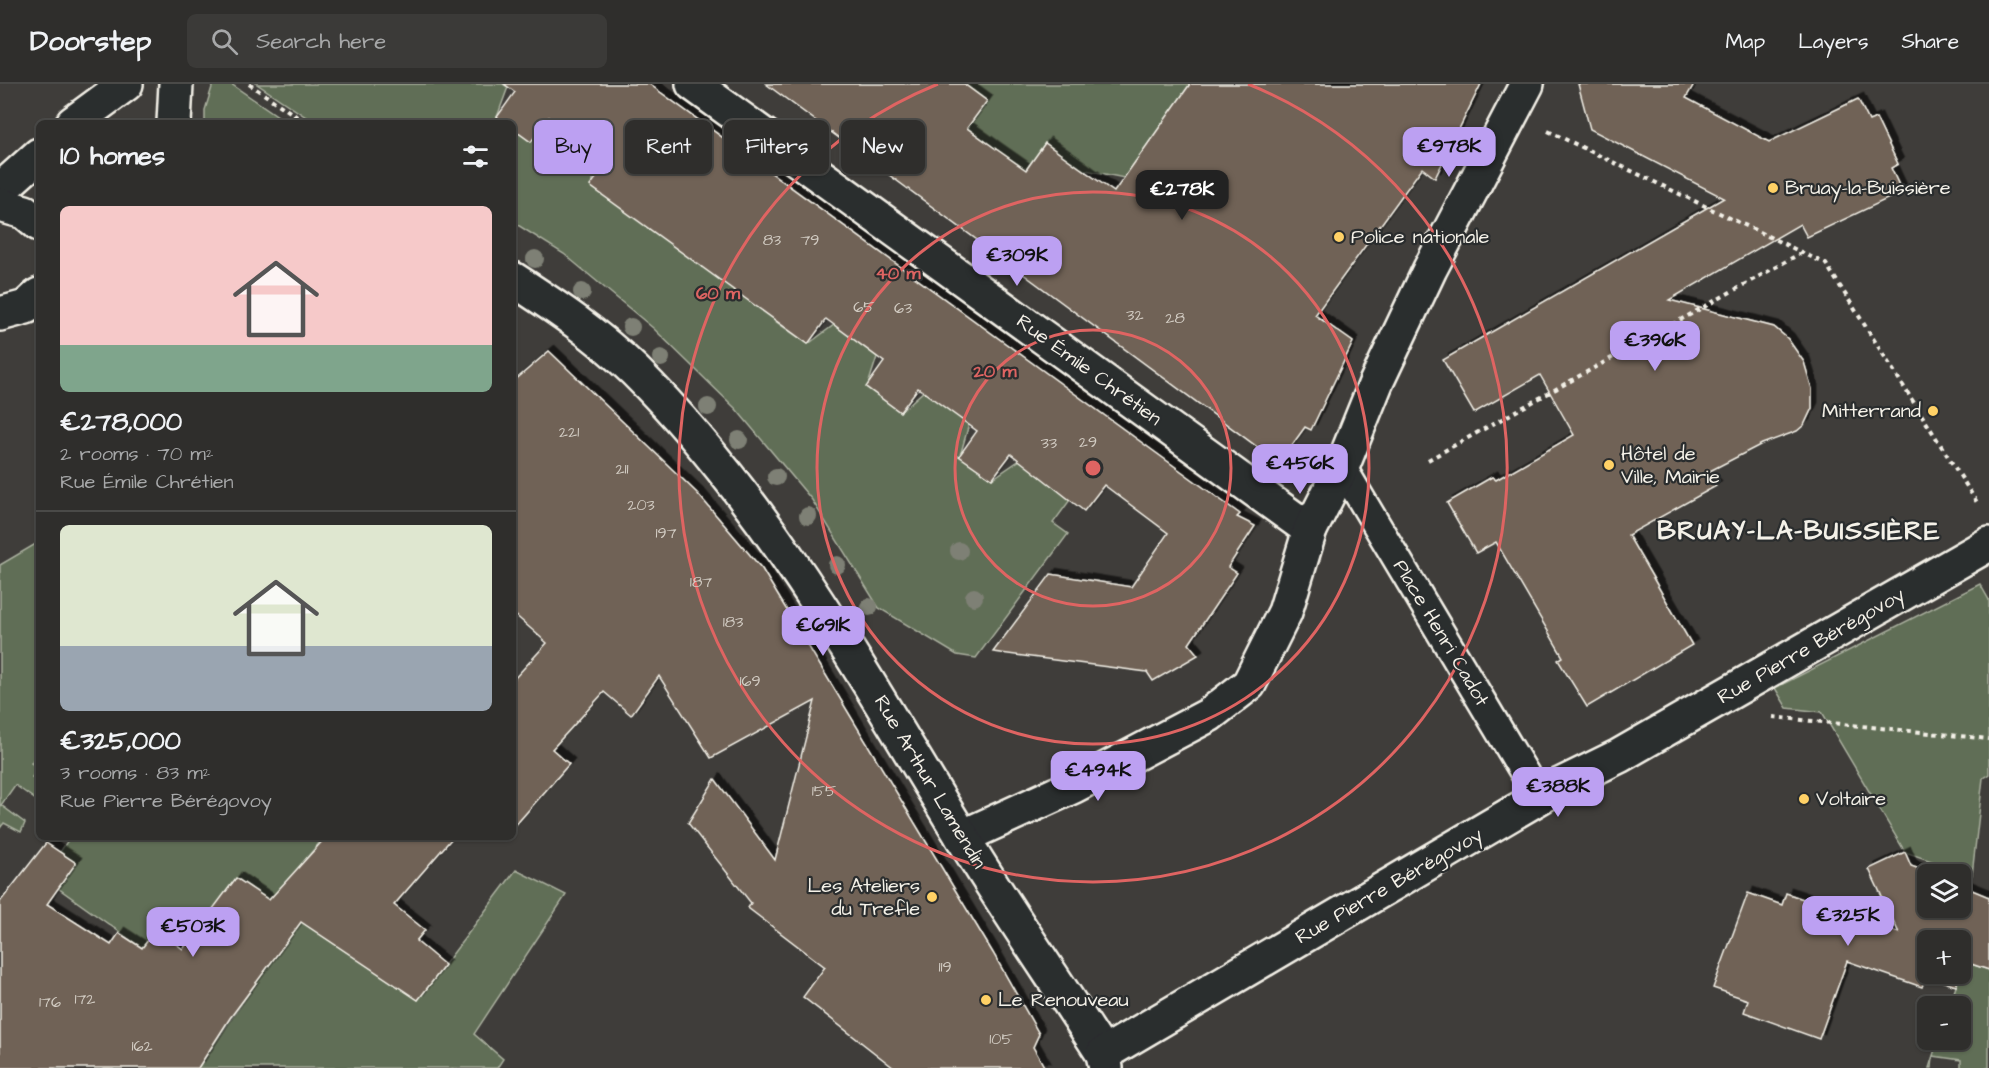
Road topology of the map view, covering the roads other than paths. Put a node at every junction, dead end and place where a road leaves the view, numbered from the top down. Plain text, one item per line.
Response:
1 (126, 84) edge
2 (176, 84) edge
3 (693, 84) edge
4 (1527, 84) edge
5 (77, 120) edge
6 (174, 120) edge
7 (36, 158) edge
8 (0, 190) edge
9 (0, 205) edge
10 (36, 217) edge
11 (516, 281) edge
12 (1342, 467) junction
13 (1310, 530) junction
14 (1989, 544) edge
15 (1540, 799) junction
16 (962, 837) junction
17 (1105, 1061) edge

1 - 5 street
2 - 6 street
3 - 13 street, Rue Émile Chrétien
4 - 12 street
7 - 8 street
9 - 10 street
11 - 16 street, Rue Arthur Lamendin
12 - 13 street
12 - 15 street, Place Henri Cadot
13 - 16 street
14 - 15 street, Rue Pierre Bérégovoy
15 - 17 street, Rue Pierre Bérégovoy
16 - 17 street, Rue Arthur Lamendin

